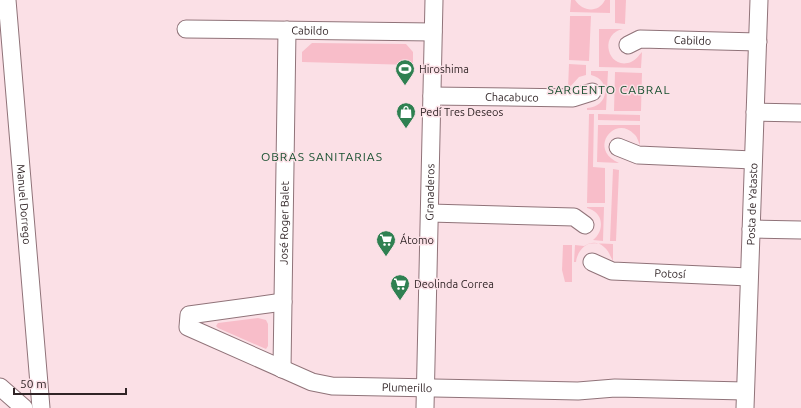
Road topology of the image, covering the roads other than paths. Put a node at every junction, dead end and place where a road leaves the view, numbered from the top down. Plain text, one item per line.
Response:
1 (7, 0) edge
2 (434, 0) edge
3 (759, 0) edge
4 (186, 29) dead end
5 (287, 30) junction
6 (433, 32) junction
7 (758, 42) junction
8 (628, 45) dead end
9 (592, 92) dead end
10 (432, 96) junction
11 (7, 98) edge
12 (755, 112) junction
13 (801, 113) edge
14 (618, 147) dead end
15 (753, 160) junction
16 (430, 213) junction
17 (585, 225) dead end
18 (751, 229) junction
19 (801, 230) edge
20 (592, 262) dead end
21 (749, 276) junction
22 (283, 302) junction
23 (282, 369) junction
24 (0, 386) edge
25 (426, 389) junction
26 (745, 400) edge
27 (24, 408) edge
28 (41, 408) edge
29 (425, 408) edge

1 - 11 street, Manuel Dorrego
2 - 6 street, Granaderos
3 - 7 street, Posta de Yatasto
4 - 5 street, Cabildo
5 - 6 street, Cabildo
5 - 22 street, José Roger Balet
6 - 10 street, Granaderos
7 - 8 street, Cabildo
7 - 12 street, Posta de Yatasto
9 - 10 street, Chacabuco
10 - 16 street, Granaderos
11 - 28 street, Manuel Dorrego
12 - 13 street
12 - 15 street, Posta de Yatasto
14 - 15 street
15 - 18 street, Posta de Yatasto
16 - 17 street
16 - 25 street, Granaderos
18 - 19 street
18 - 21 street, Posta de Yatasto
20 - 21 street, Potosí
21 - 26 street, Posta de Yatasto
22 - 23 street, José Roger Balet
22 - 23 street, Plumerillo
23 - 25 street, Plumerillo
24 - 27 street
25 - 26 street, Plumerillo
25 - 29 street, Granaderos

